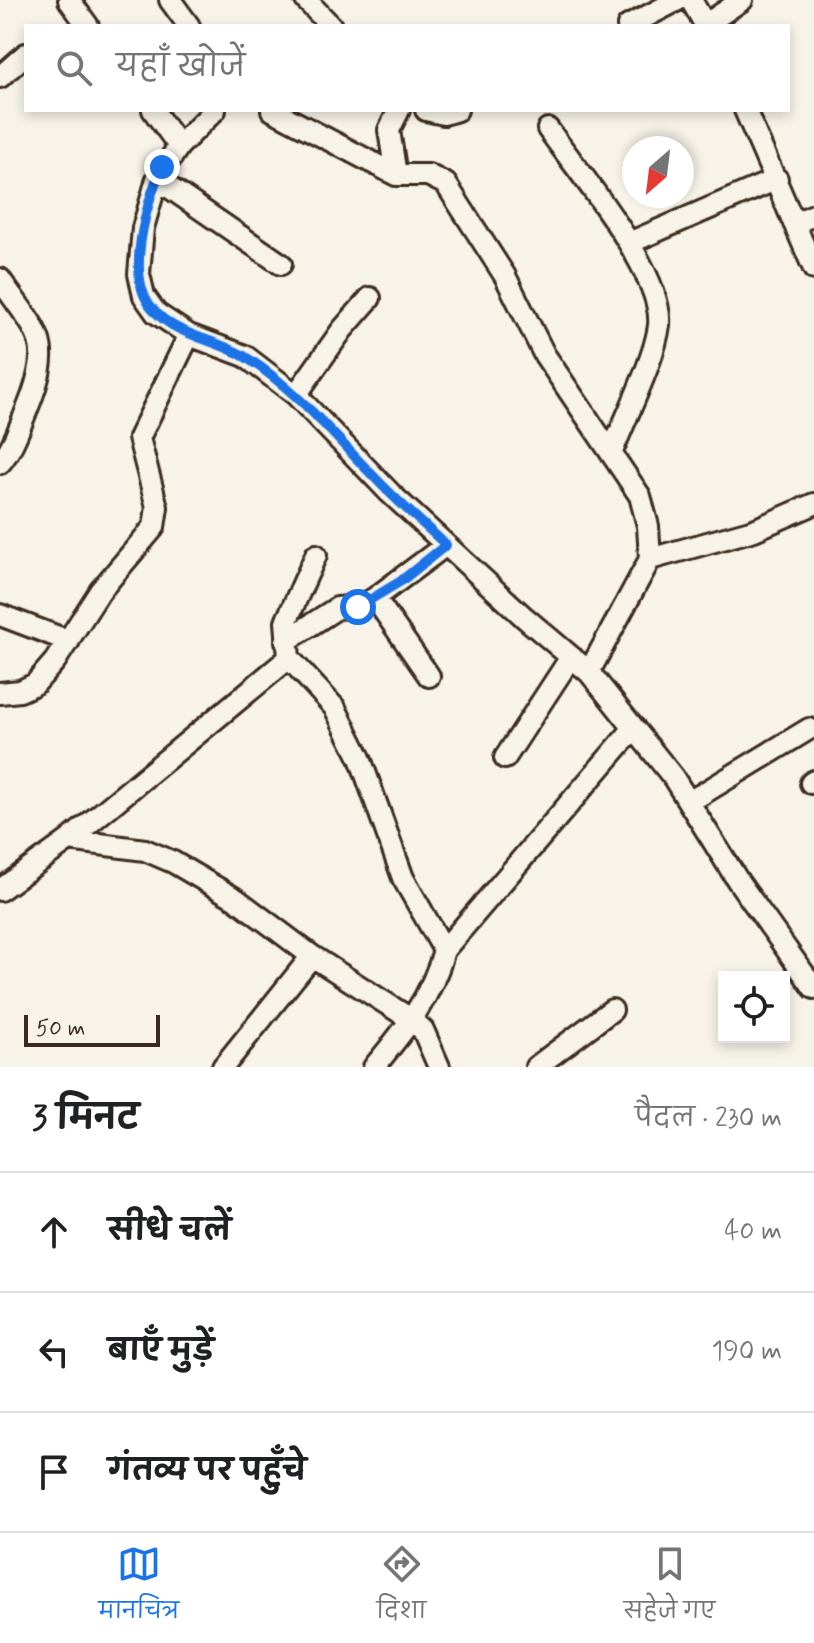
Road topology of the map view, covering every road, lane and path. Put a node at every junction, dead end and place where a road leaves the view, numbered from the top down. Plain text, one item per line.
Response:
1 (170, 0) edge
2 (306, 0) edge
3 (678, 0) edge
4 (691, 0) edge
5 (742, 0) edge
6 (188, 24) edge
7 (329, 24) edge
8 (632, 24) edge
9 (704, 24) edge
10 (706, 24) edge
11 (24, 56) edge
12 (0, 77) edge
13 (154, 112) edge
14 (213, 112) edge
15 (276, 112) edge
16 (398, 112) edge
17 (746, 112) edge
18 (548, 129) dead end
19 (179, 146) junction
20 (396, 175) junction
21 (157, 179) junction
22 (777, 179) junction
23 (814, 215) edge
24 (795, 223) junction
25 (629, 243) junction
26 (281, 264) dead end
27 (814, 269) edge
28 (0, 279) edge
29 (370, 298) dead end
30 (189, 335) junction
31 (296, 395) junction
32 (612, 452) junction
33 (0, 463) edge
34 (814, 504) edge
35 (446, 545) junction
36 (316, 555) dead end
37 (650, 559) junction
38 (375, 598) junction
39 (0, 615) edge
40 (69, 641) junction
41 (288, 649) junction
42 (571, 657) junction
43 (589, 672) junction
44 (429, 676) dead end
45 (0, 693) edge
46 (634, 728) junction
47 (809, 729) dead end
48 (505, 758) dead end
49 (689, 802) junction
50 (69, 840) junction
51 (0, 890) edge
52 (444, 950) junction
53 (312, 956) junction
54 (814, 988) edge
55 (612, 1010) dead end
56 (412, 1020) junction
57 (223, 1067) edge
58 (374, 1067) edge
59 (439, 1067) edge
60 (536, 1067) edge

1 - 6 street
2 - 7 street
3 - 8 street
4 - 9 street
5 - 10 street
11 - 12 street
13 - 19 street
14 - 19 street
15 - 20 street
16 - 20 street
17 - 22 street
18 - 25 street
19 - 21 street
20 - 32 street
21 - 26 street
21 - 30 street
22 - 24 street
22 - 25 street
23 - 24 street
24 - 27 street
25 - 32 street
28 - 33 street
29 - 31 street
30 - 31 street
30 - 40 street
31 - 35 street
32 - 37 street
34 - 37 street
35 - 38 street
35 - 42 street
36 - 41 street
37 - 43 street
38 - 41 street
38 - 44 street
39 - 40 street
40 - 45 street
41 - 50 street
41 - 52 street
42 - 43 street
42 - 48 street
43 - 46 street
46 - 49 street
46 - 52 street
47 - 49 street
49 - 54 street
50 - 51 street
50 - 53 street
52 - 56 street
53 - 56 street
53 - 57 street
55 - 60 street
56 - 58 street
56 - 59 street

